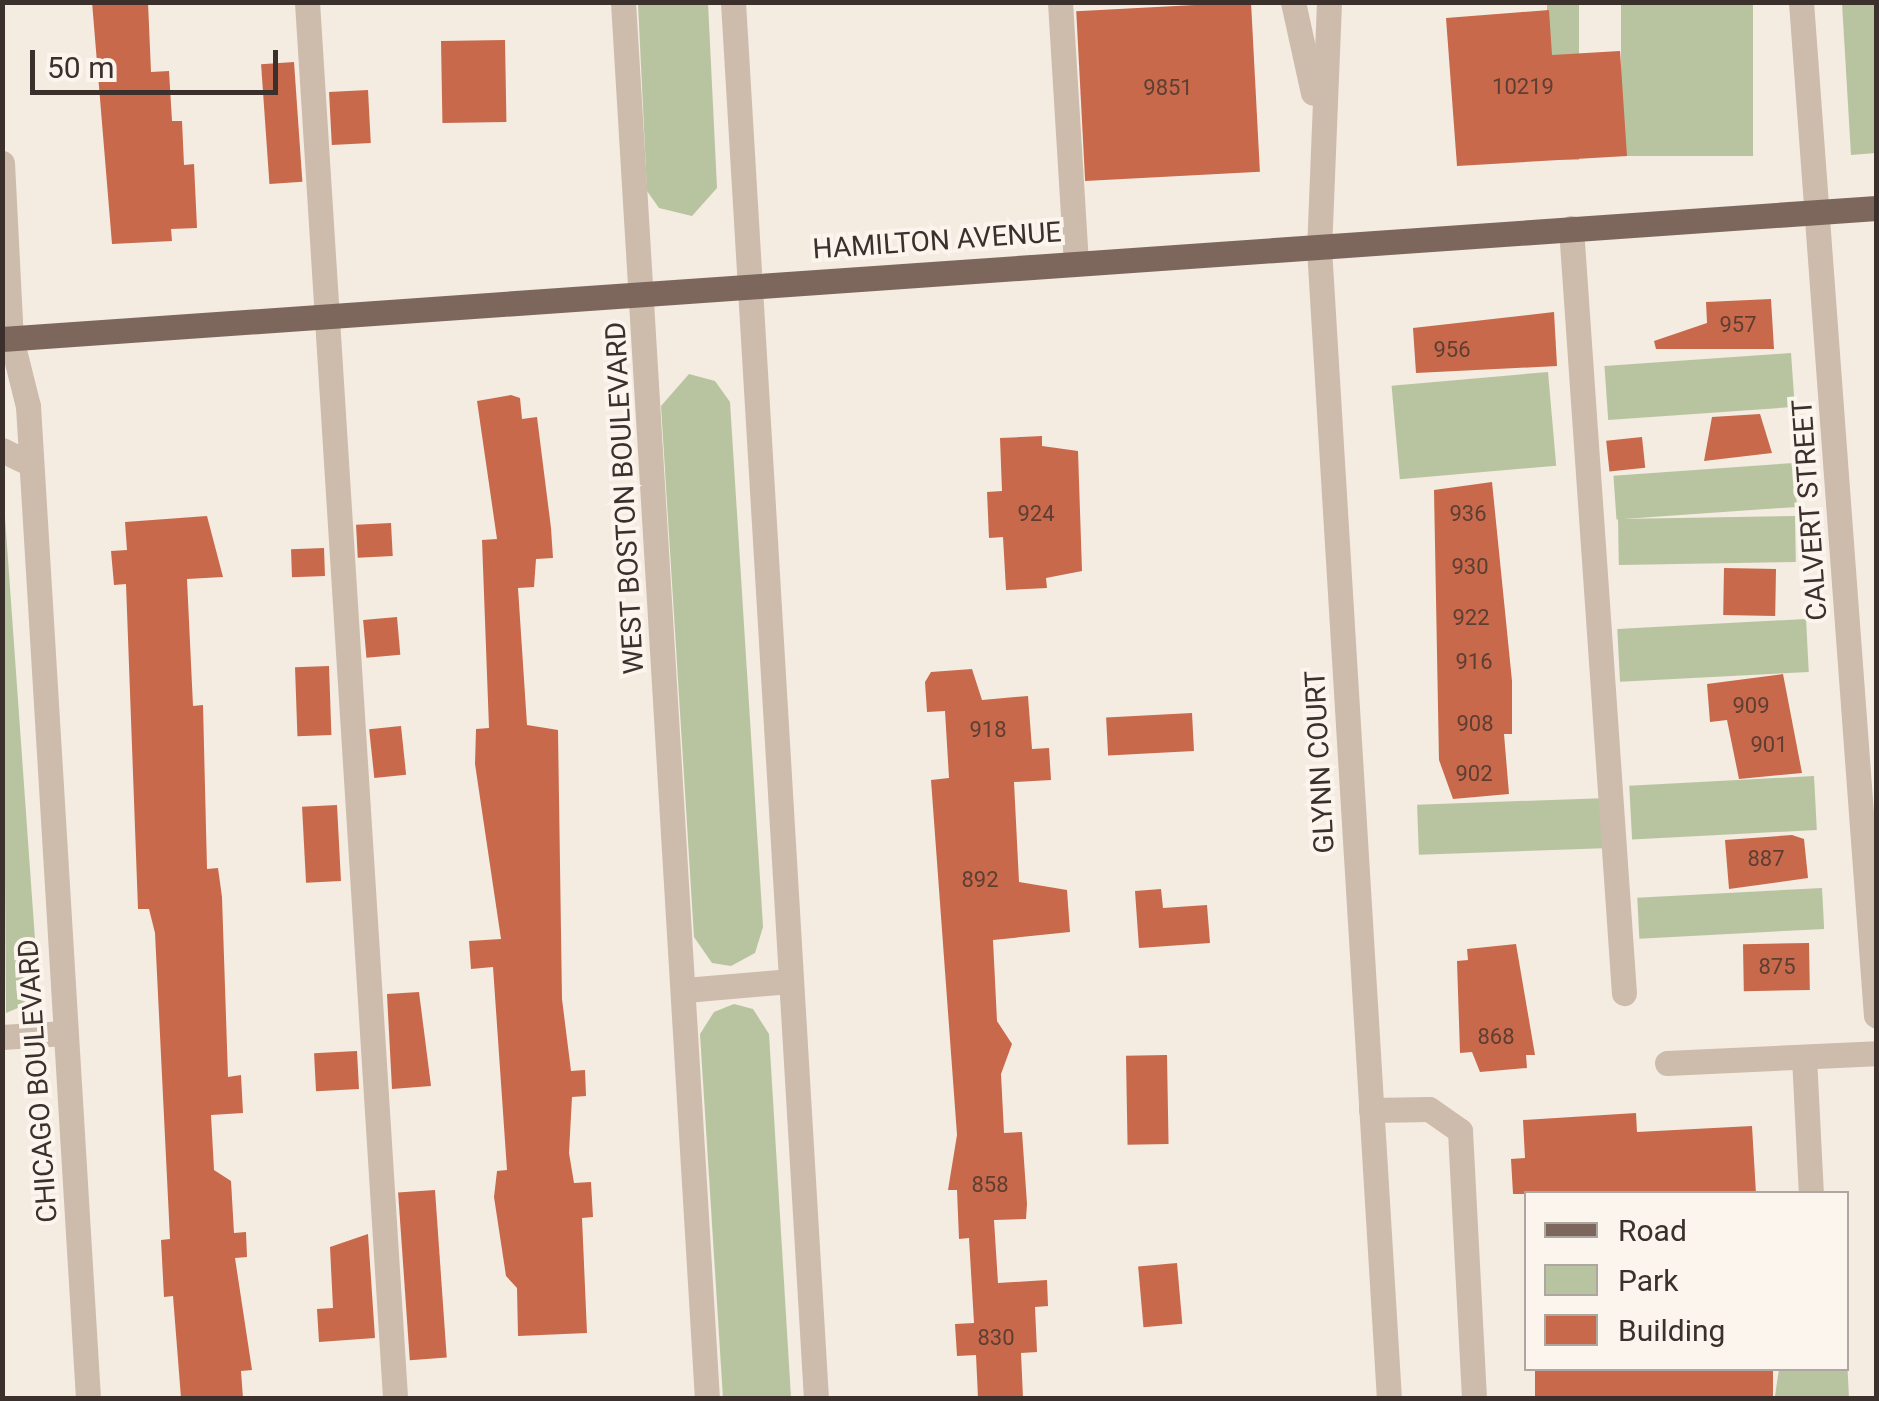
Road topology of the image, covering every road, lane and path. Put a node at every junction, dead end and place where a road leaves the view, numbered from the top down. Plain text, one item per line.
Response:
1 (307, 2) edge
2 (623, 2) edge
3 (733, 2) edge
4 (1060, 2) edge
5 (1293, 2) edge
6 (1329, 2) edge
7 (1800, 2) edge
8 (1320, 122) junction
9 (2, 163) edge
10 (1876, 208) edge
11 (1819, 211) junction
12 (4, 223) edge
13 (1572, 228) junction
14 (1319, 248) junction
15 (1076, 262) junction
16 (748, 285) junction
17 (643, 292) junction
18 (324, 315) junction
19 (7, 338) edge
20 (2, 450) edge
21 (31, 464) junction
22 (790, 981) junction
23 (684, 990) junction
24 (1624, 993) dead end
25 (1876, 1015) edge
26 (65, 1033) junction
27 (2, 1037) edge
28 (1876, 1053) edge
29 (1804, 1057) junction
30 (1667, 1063) dead end
31 (1371, 1110) junction
32 (1811, 1191) edge
33 (88, 1398) edge
34 (396, 1398) edge
35 (707, 1398) edge
36 (816, 1398) edge
37 (1389, 1398) edge
38 (1474, 1398) edge

1 - 18 street
2 - 17 street, WEST BOSTON BOULEVARD
3 - 16 street
4 - 15 street
5 - 8 street, GLYNN COURT
6 - 8 street, GLYNN COURT
7 - 11 street, CALVERT STREET
8 - 14 street, GLYNN COURT
9 - 12 street, CHICAGO BOULEVARD
10 - 11 main road, HAMILTON AVENUE
11 - 13 main road, HAMILTON AVENUE
11 - 25 street, CALVERT STREET
12 - 19 street, CHICAGO BOULEVARD
13 - 14 main road, HAMILTON AVENUE
13 - 24 street
14 - 15 main road, HAMILTON AVENUE
14 - 31 street, GLYNN COURT
15 - 16 main road, HAMILTON AVENUE
16 - 17 main road, HAMILTON AVENUE
16 - 22 street
17 - 18 main road, HAMILTON AVENUE
17 - 23 street, WEST BOSTON BOULEVARD
18 - 19 main road, HAMILTON AVENUE
18 - 34 street
19 - 21 street, CHICAGO BOULEVARD
20 - 21 street
21 - 26 street, CHICAGO BOULEVARD
22 - 23 street
22 - 36 street
23 - 35 street, WEST BOSTON BOULEVARD
26 - 27 street
26 - 33 street, CHICAGO BOULEVARD
28 - 29 street
29 - 30 street
29 - 32 street
31 - 37 street, GLYNN COURT
31 - 38 street

